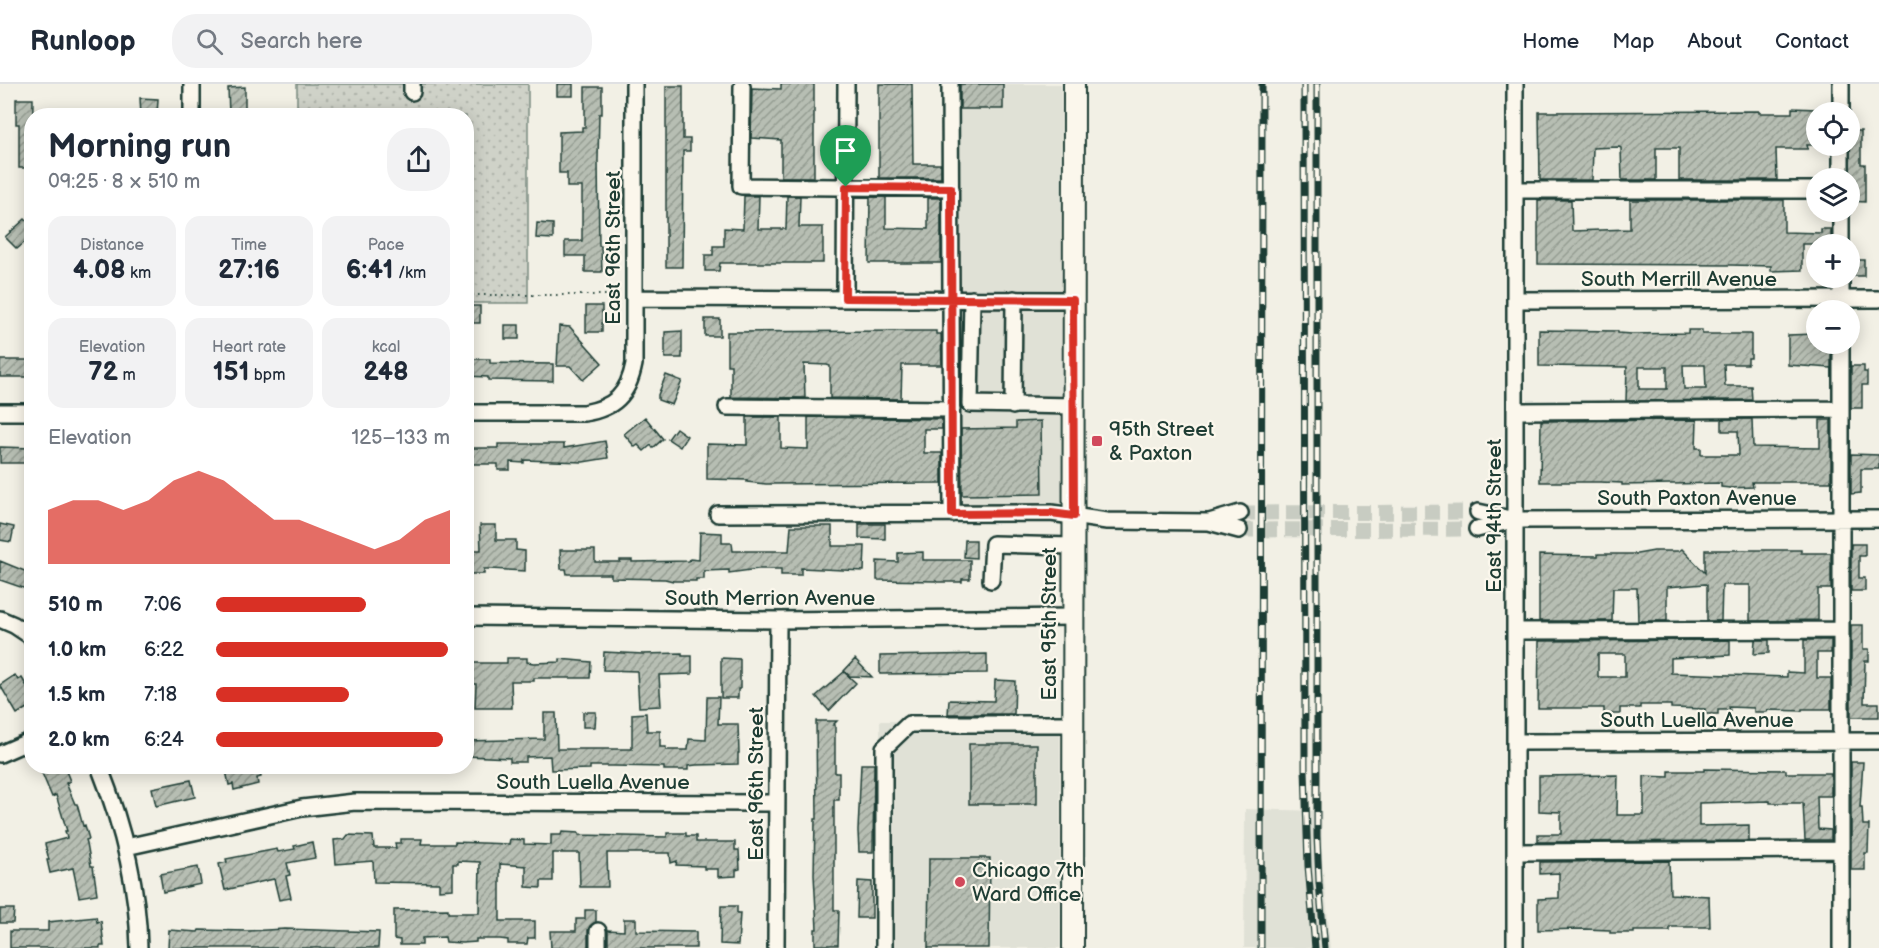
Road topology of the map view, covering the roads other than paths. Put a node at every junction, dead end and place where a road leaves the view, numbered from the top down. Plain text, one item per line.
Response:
1 (192, 84) edge
2 (634, 84) edge
3 (846, 84) edge
4 (950, 84) edge
5 (1074, 84) edge
6 (1515, 84) edge
7 (1841, 84) edge
8 (741, 86) dead end
9 (1841, 102) edge
10 (192, 108) edge
11 (846, 187) junction
12 (951, 188) junction
13 (1515, 190) junction
14 (1806, 190) edge
15 (629, 296) junction
16 (845, 298) junction
17 (951, 299) junction
18 (972, 299) junction
19 (1014, 299) junction
20 (1879, 299) edge
21 (1073, 300) junction
22 (1515, 300) junction
23 (1860, 302) edge
24 (1806, 304) edge
25 (1841, 354) edge
26 (1073, 405) junction
27 (1013, 406) junction
28 (727, 407) dead end
29 (952, 409) junction
30 (1841, 409) junction
31 (1515, 411) junction
32 (0, 412) edge
33 (24, 412) edge
34 (474, 413) edge
35 (1478, 512) tunnel mouth
36 (1240, 513) tunnel mouth
37 (718, 514) dead end
38 (952, 514) junction
39 (1074, 516) junction
40 (1841, 519) junction
41 (1879, 519) edge
42 (1515, 520) junction
43 (1209, 522) junction
44 (1477, 529) tunnel mouth
45 (1239, 530) tunnel mouth
46 (1073, 546) junction
47 (992, 580) dead end
48 (474, 617) edge
49 (1073, 617) junction
50 (0, 619) edge
51 (778, 620) junction
52 (1841, 630) junction
53 (1515, 631) junction
54 (24, 632) edge
55 (1073, 724) junction
56 (1841, 741) junction
57 (1879, 741) edge
58 (1515, 742) junction
59 (24, 744) edge
60 (0, 754) edge
61 (102, 774) edge
62 (776, 803) junction
63 (126, 847) junction
64 (1841, 850) junction
65 (1515, 852) junction
66 (598, 931) dead end
67 (139, 948) edge
68 (598, 948) edge
69 (776, 948) edge
70 (884, 948) edge
71 (1073, 948) edge
72 (1515, 948) edge
73 (1841, 948) edge

1 - 10 street
2 - 15 street, East 96th Street
3 - 11 street
4 - 12 street
5 - 21 main road, East 95th Street
6 - 13 street, East 94th Street
7 - 9 street
8 - 11 street
11 - 12 street
11 - 16 street
12 - 17 street
13 - 14 street
13 - 22 street, East 94th Street
15 - 16 street
15 - 34 street, East 96th Street
16 - 17 street
17 - 18 street
17 - 29 street
18 - 19 street
18 - 27 street
19 - 21 street
19 - 27 street
20 - 23 street, South Merrill Avenue
21 - 26 main road, East 95th Street
22 - 24 street, South Merrill Avenue
22 - 31 street, East 94th Street
25 - 30 street
26 - 27 street
26 - 39 main road, East 95th Street
28 - 29 street
29 - 38 street
30 - 31 street
30 - 40 street
31 - 42 street, East 94th Street
32 - 33 street
35 - 42 street, South Paxton Avenue
36 - 43 street
37 - 38 street
38 - 39 street
39 - 43 street
39 - 46 main road, East 95th Street
40 - 41 street, South Paxton Avenue
40 - 42 street, South Paxton Avenue
40 - 52 street
42 - 44 street, South Paxton Avenue
42 - 53 street, East 94th Street
43 - 45 street
46 - 47 street
46 - 49 main road, East 95th Street
48 - 51 street, South Merrion Avenue
49 - 51 street, South Merrion Avenue
49 - 55 main road, East 95th Street
50 - 54 street
51 - 62 street, East 96th Street
52 - 53 street
52 - 56 street
53 - 58 street, East 94th Street
55 - 70 street
55 - 71 main road, East 95th Street
56 - 57 street, South Luella Avenue
56 - 58 street, South Luella Avenue
56 - 64 street
58 - 65 street, East 94th Street
59 - 60 street
61 - 63 street
62 - 63 street, South Luella Avenue
62 - 69 street, East 96th Street
63 - 67 street
64 - 65 street
64 - 73 street
65 - 72 street, East 94th Street
66 - 68 street

